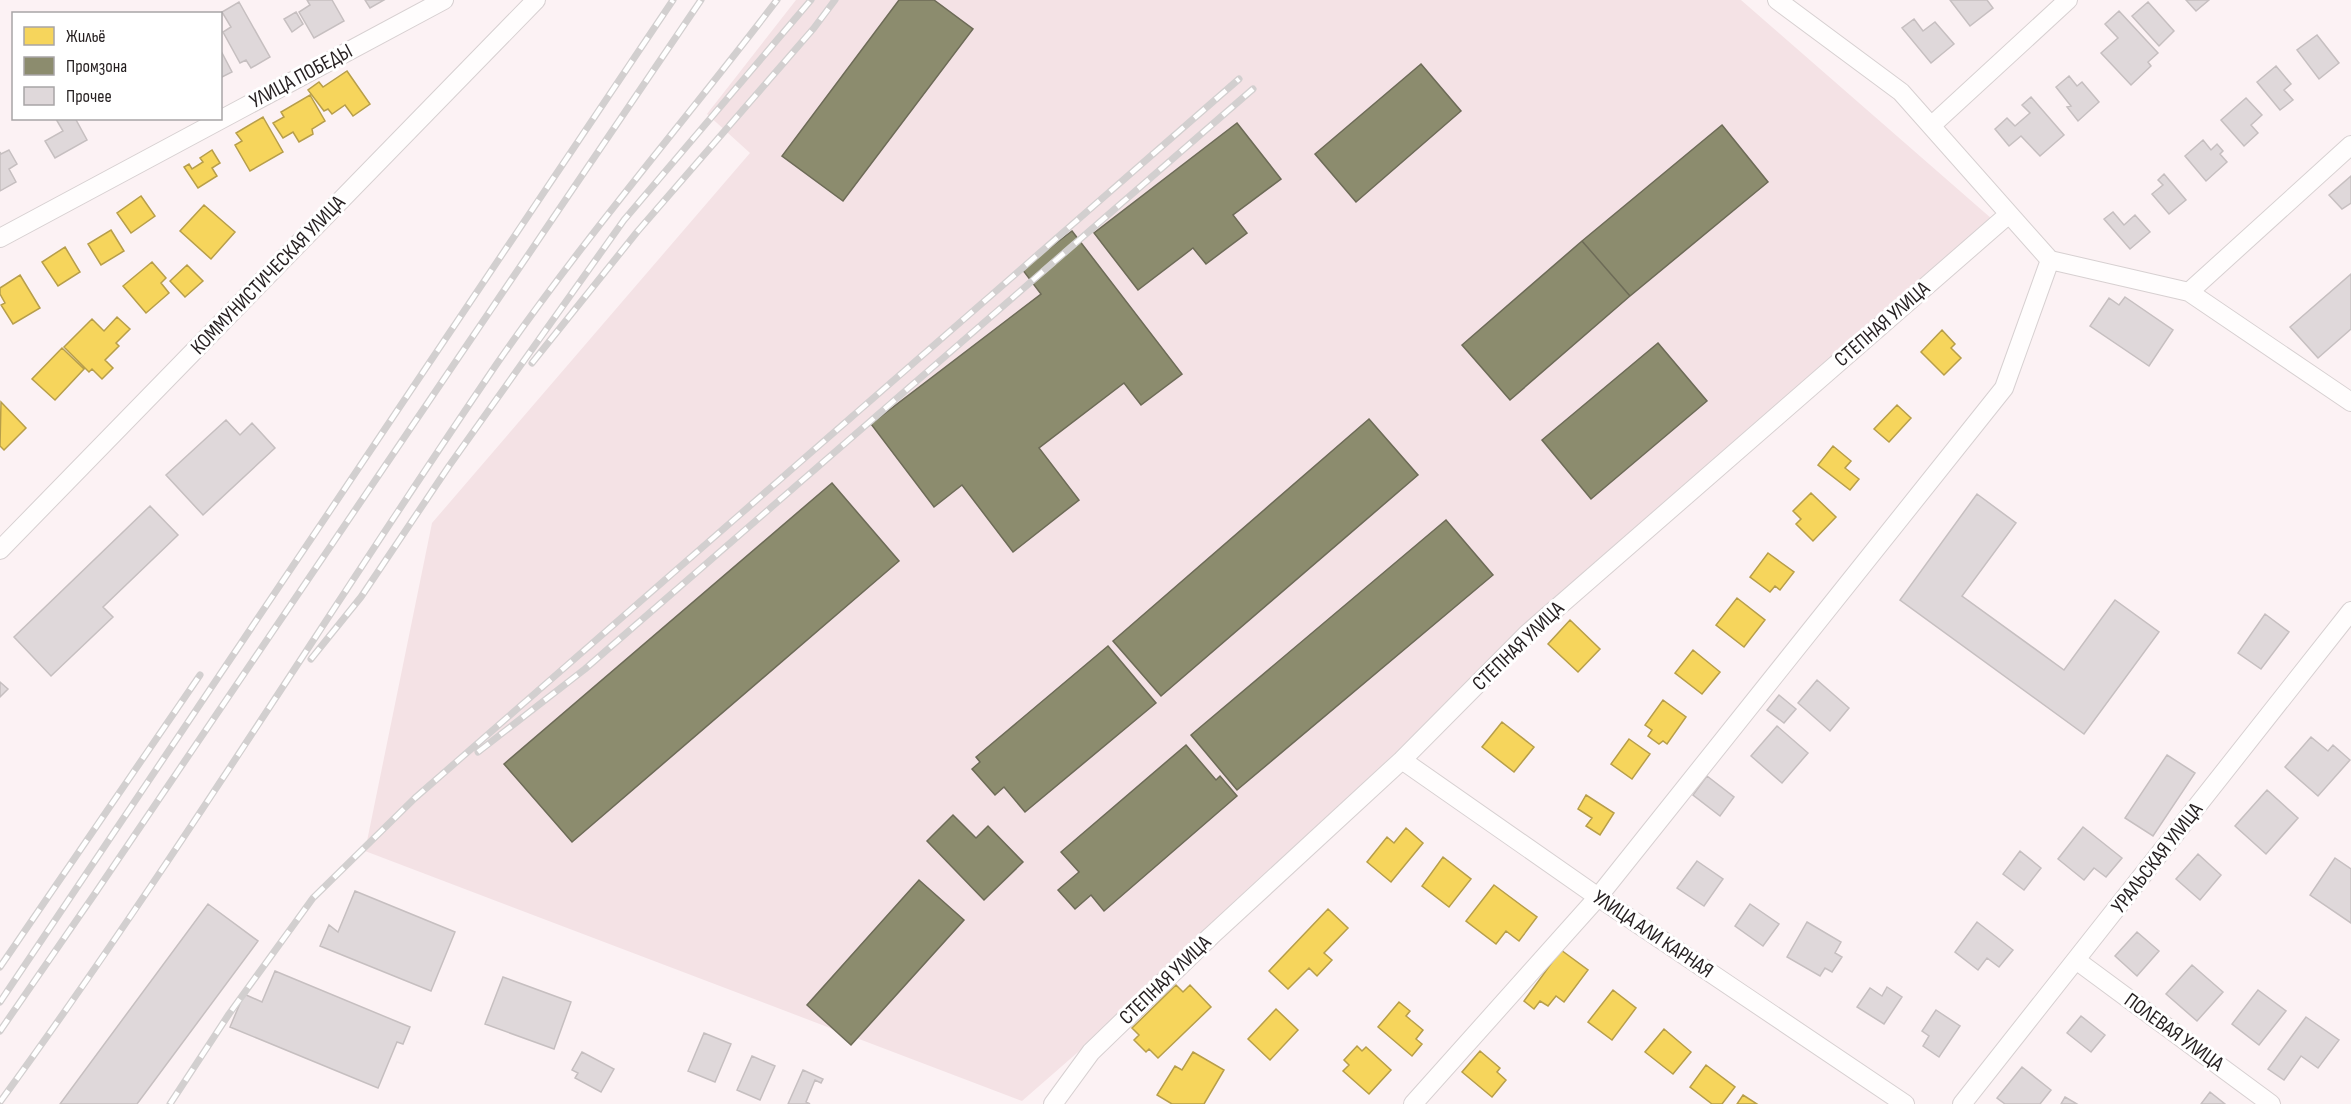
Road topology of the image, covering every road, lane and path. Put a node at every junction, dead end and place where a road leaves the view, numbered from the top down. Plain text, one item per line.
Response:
1 (444, 0) edge
2 (1777, 0) edge
3 (2068, 0) edge
4 (535, 1) edge
5 (222, 119) edge
6 (220, 120) edge
7 (1931, 126) junction
8 (2351, 145) edge
9 (2009, 214) junction
10 (0, 238) edge
11 (2050, 260) junction
12 (2189, 292) junction
13 (2351, 402) edge
14 (2, 545) edge
15 (2351, 611) edge
16 (1402, 760) junction
17 (1598, 897) junction
18 (2076, 960) junction
19 (1053, 1104) edge
20 (1413, 1104) edge
21 (1905, 1104) edge
22 (1962, 1104) edge
23 (2271, 1104) edge

1 - 5 street, УЛИЦА ПОБЕДЫ
2 - 7 street
3 - 7 street
4 - 14 street, КОММУНИСТИЧЕСКАЯ УЛИЦА
6 - 10 street, УЛИЦА ПОБЕДЫ
7 - 9 street
8 - 12 street
9 - 11 street
9 - 16 street, СТЕПНАЯ УЛИЦА
11 - 12 street
11 - 17 street
12 - 13 street
15 - 18 street, УРАЛЬСКАЯ УЛИЦА
16 - 17 street, УЛИЦА АЛИ КАРНАЯ
16 - 19 street, СТЕПНАЯ УЛИЦА
17 - 20 street
17 - 21 street, УЛИЦА АЛИ КАРНАЯ
18 - 22 street, УРАЛЬСКАЯ УЛИЦА
18 - 23 street, ПОЛЕВАЯ УЛИЦА

